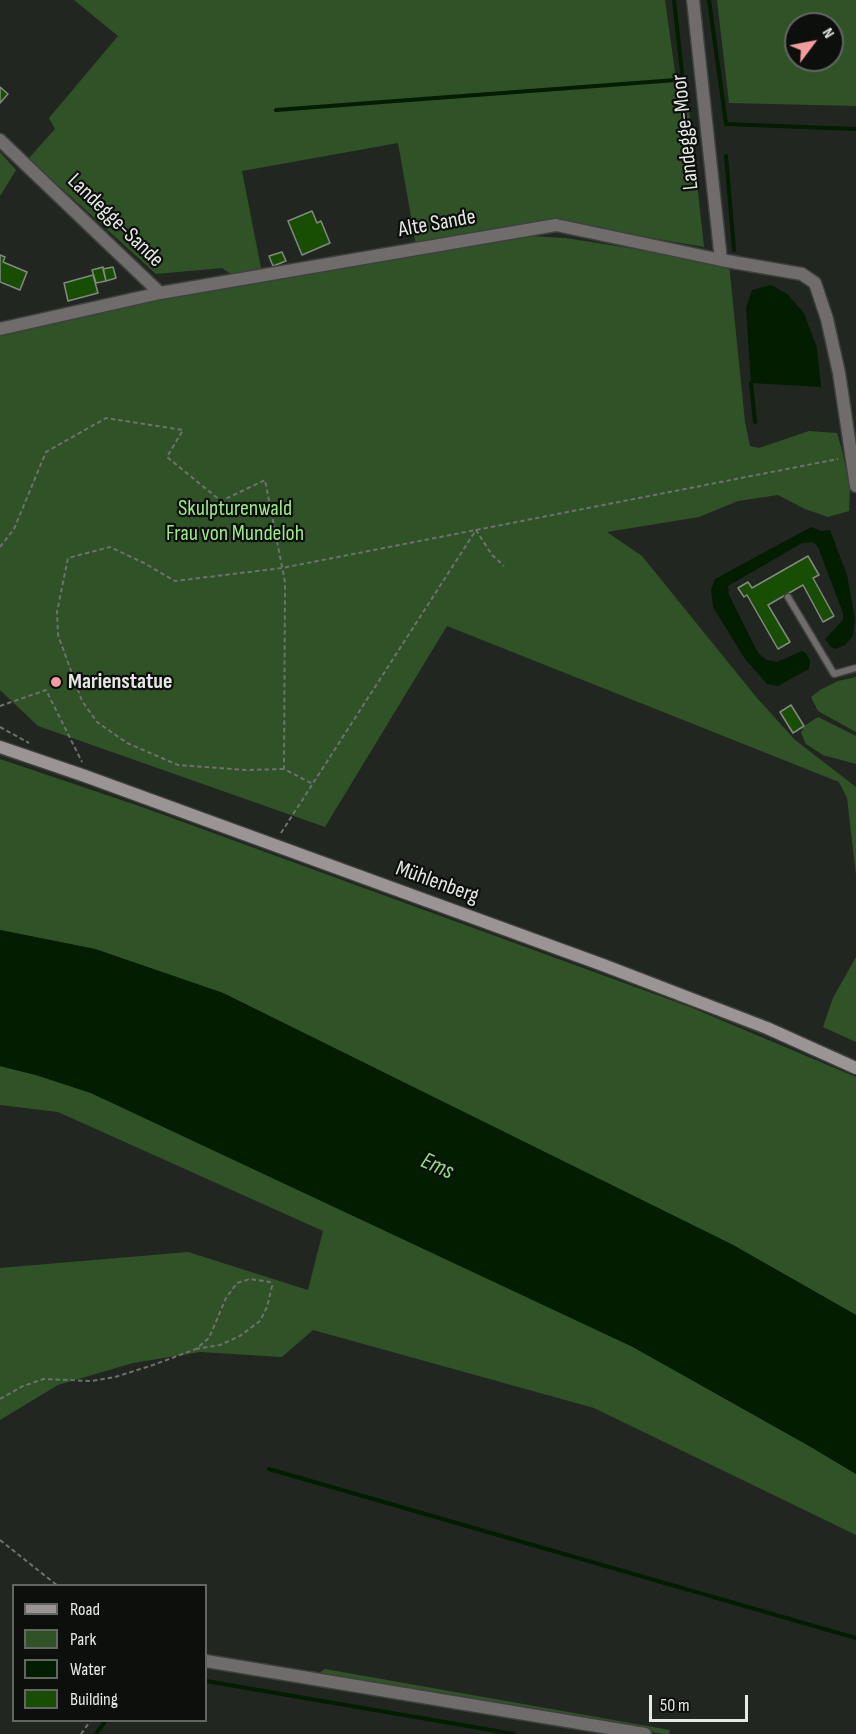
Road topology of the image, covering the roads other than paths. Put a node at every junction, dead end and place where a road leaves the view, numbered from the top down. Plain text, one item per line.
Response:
1 (693, 0) edge
2 (0, 140) edge
3 (721, 260) junction
4 (160, 293) junction
5 (0, 329) edge
6 (856, 486) edge
7 (788, 597) dead end
8 (856, 668) edge
9 (0, 747) edge
10 (856, 1068) edge
11 (207, 1661) edge
12 (645, 1734) edge

1 - 3 street, Landegge-Moor
2 - 4 street, Landegge-Sande
3 - 4 street, Alte Sande
3 - 6 street, Alte Sande
4 - 5 street, Landegge-Sande
7 - 8 lane
9 - 10 main road, Mühlenberg
11 - 12 street

